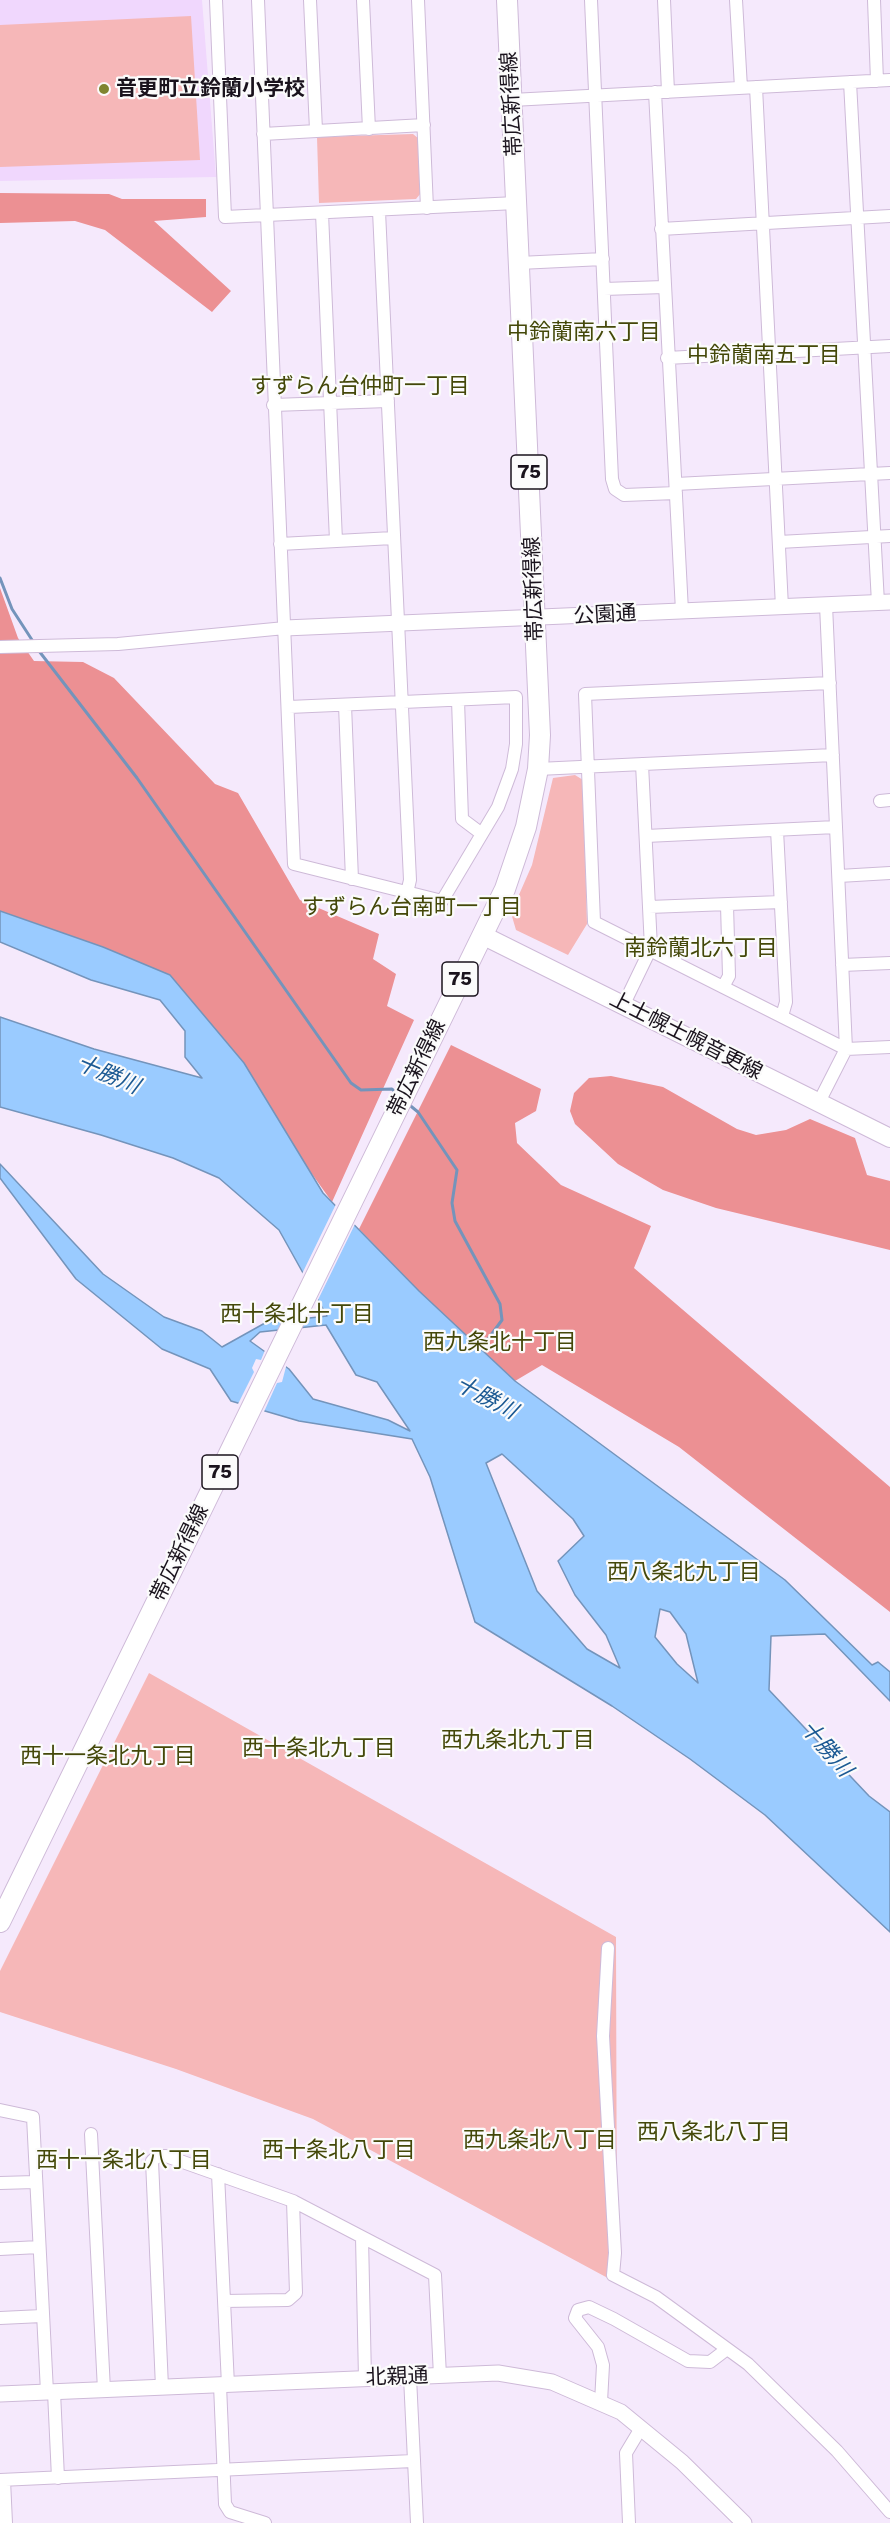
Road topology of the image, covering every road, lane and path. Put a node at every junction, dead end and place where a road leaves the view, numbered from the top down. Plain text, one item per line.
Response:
1 (216, 0) edge
2 (258, 0) edge
3 (310, 0) edge
4 (363, 0) edge
5 (418, 0) edge
6 (507, 0) edge
7 (591, 0) edge
8 (664, 0) edge
9 (736, 0) edge
10 (874, 0) edge
11 (884, 81) edge
12 (850, 82) junction
13 (756, 87) junction
14 (741, 88) junction
15 (661, 92) junction
16 (596, 95) junction
17 (512, 100) junction
18 (424, 125) junction
19 (369, 129) junction
20 (316, 130) junction
21 (263, 134) junction
22 (516, 204) junction
23 (427, 208) junction
24 (379, 211) junction
25 (322, 213) junction
26 (266, 214) junction
27 (890, 216) edge
28 (859, 218) junction
29 (762, 224) junction
30 (661, 229) junction
31 (603, 259) junction
32 (519, 262) junction
33 (664, 286) junction
34 (604, 289) junction
35 (890, 346) edge
36 (866, 347) junction
37 (769, 352) junction
38 (667, 358) junction
39 (388, 401) junction
40 (330, 403) junction
41 (273, 405) junction
42 (890, 473) edge
43 (872, 474) junction
44 (777, 479) junction
45 (676, 489) junction
46 (876, 537) junction
47 (890, 537) edge
48 (393, 538) junction
49 (336, 541) junction
50 (779, 542) junction
51 (280, 544) junction
52 (884, 603) edge
53 (826, 605) junction
54 (782, 607) junction
55 (682, 611) junction
56 (534, 618) junction
57 (398, 624) junction
58 (285, 628) junction
59 (0, 647) edge
60 (830, 683) junction
61 (458, 700) junction
62 (402, 703) junction
63 (345, 705) junction
64 (289, 707) junction
65 (833, 755) junction
66 (642, 764) junction
67 (587, 766) junction
68 (538, 769) junction
69 (836, 827) junction
70 (777, 830) junction
71 (482, 834) junction
72 (646, 836) junction
73 (890, 873) edge
74 (839, 876) junction
75 (352, 879) junction
76 (407, 893) junction
77 (781, 902) junction
78 (727, 905) junction
79 (649, 907) junction
80 (482, 935) junction
81 (651, 948) junction
82 (890, 963) edge
83 (842, 965) junction
84 (723, 987) junction
85 (624, 1004) junction
86 (782, 1016) junction
87 (890, 1047) edge
88 (846, 1048) junction
89 (819, 1102) junction
90 (890, 1138) edge
91 (0, 1922) edge
92 (608, 1948) dead end
93 (0, 2110) edge
94 (92, 2134) dead end
95 (218, 2174) junction
96 (35, 2182) junction
97 (0, 2183) edge
98 (293, 2201) junction
99 (362, 2237) junction
100 (39, 2247) junction
101 (0, 2249) edge
102 (224, 2301) junction
103 (42, 2316) junction
104 (0, 2318) edge
105 (727, 2349) junction
106 (440, 2376) junction
107 (410, 2377) junction
108 (365, 2379) junction
109 (224, 2385) junction
110 (162, 2387) junction
111 (104, 2390) junction
112 (50, 2392) junction
113 (0, 2394) edge
114 (601, 2402) junction
115 (641, 2428) junction
116 (413, 2461) junction
117 (223, 2470) junction
118 (58, 2478) junction
119 (2, 2480) edge
120 (890, 2512) edge
121 (6, 2523) edge
122 (265, 2523) edge
123 (417, 2523) edge
124 (629, 2523) edge
125 (744, 2523) edge

1 - 26 street
2 - 21 street
3 - 20 street
4 - 19 street
5 - 18 street
6 - 17 main road, 帯広新得線 / 75
7 - 16 street
8 - 15 street
9 - 14 street
10 - 11 street
11 - 12 street
12 - 13 street
12 - 28 street
13 - 14 street
13 - 29 street
14 - 15 street
15 - 16 street
15 - 30 street
16 - 17 street
16 - 31 street
17 - 22 main road, 帯広新得線 / 75
18 - 19 street
18 - 23 street
19 - 20 street
20 - 21 street
21 - 26 street
22 - 23 street
22 - 32 main road, 帯広新得線 / 75
23 - 24 street
24 - 25 street
24 - 39 street
25 - 26 street
25 - 40 street
26 - 41 street
27 - 28 street
28 - 29 street
28 - 36 street
29 - 30 street
29 - 37 street
30 - 33 street
31 - 32 street
31 - 34 street
32 - 56 main road, 帯広新得線 / 75
33 - 34 street
33 - 38 street
34 - 45 street
35 - 36 street
36 - 37 street
36 - 43 street
37 - 38 street
37 - 44 street
38 - 45 street
39 - 40 street
39 - 48 street
40 - 41 street
40 - 49 street
41 - 51 street
42 - 43 street
43 - 44 street
43 - 46 street
44 - 45 street
44 - 50 street
45 - 55 street
46 - 47 street
46 - 50 street
46 - 52 street
48 - 49 street
48 - 57 street
49 - 51 street
50 - 54 street
51 - 58 street
52 - 53 street, 公園通
53 - 54 street, 公園通
53 - 60 street
54 - 55 street, 公園通
55 - 56 street, 公園通
56 - 57 street, 公園通
56 - 68 main road, 帯広新得線 / 75
57 - 58 street, 公園通
57 - 62 street
58 - 59 street
58 - 64 street
60 - 65 street
60 - 67 street
61 - 62 street
61 - 71 street
61 - 71 street
62 - 63 street
62 - 76 street
63 - 64 street
63 - 75 street
64 - 75 street
65 - 66 street
65 - 69 street
66 - 67 street
66 - 72 street
67 - 68 street
67 - 81 street
68 - 80 main road, 帯広新得線 / 75
69 - 70 street
69 - 74 street
70 - 72 street
70 - 77 street
71 - 76 street
72 - 79 street
73 - 74 street
74 - 83 street
75 - 76 street
77 - 78 street
77 - 86 street
78 - 79 street
78 - 84 street
79 - 81 street
80 - 85 main road, 上士幌士幌音更線
80 - 91 main road, 帯広新得線 / 75
81 - 84 street
81 - 85 street
82 - 83 street
83 - 88 street
84 - 86 street
85 - 89 main road, 上士幌士幌音更線
86 - 88 street
87 - 88 street
88 - 89 street
89 - 90 main road, 上士幌士幌音更線
92 - 105 street
93 - 96 street
94 - 111 street
95 - 98 street
95 - 102 street
95 - 110 street
96 - 97 street
96 - 100 street
98 - 99 street
98 - 102 street
99 - 106 street
99 - 108 street
100 - 101 street
100 - 103 street
102 - 109 street
103 - 104 street
103 - 112 street
105 - 114 street
105 - 120 street
106 - 107 street, 北親通
106 - 114 street, 北親通
107 - 108 street, 北親通
107 - 116 street
108 - 109 street, 北親通
109 - 110 street, 北親通
109 - 117 street
110 - 111 street, 北親通
111 - 112 street, 北親通
112 - 113 street, 北親通
112 - 118 street
114 - 115 street, 北親通
115 - 124 street
115 - 125 street, 北親通
116 - 117 street
116 - 123 street
117 - 118 street
117 - 122 street
118 - 119 street
119 - 121 street

